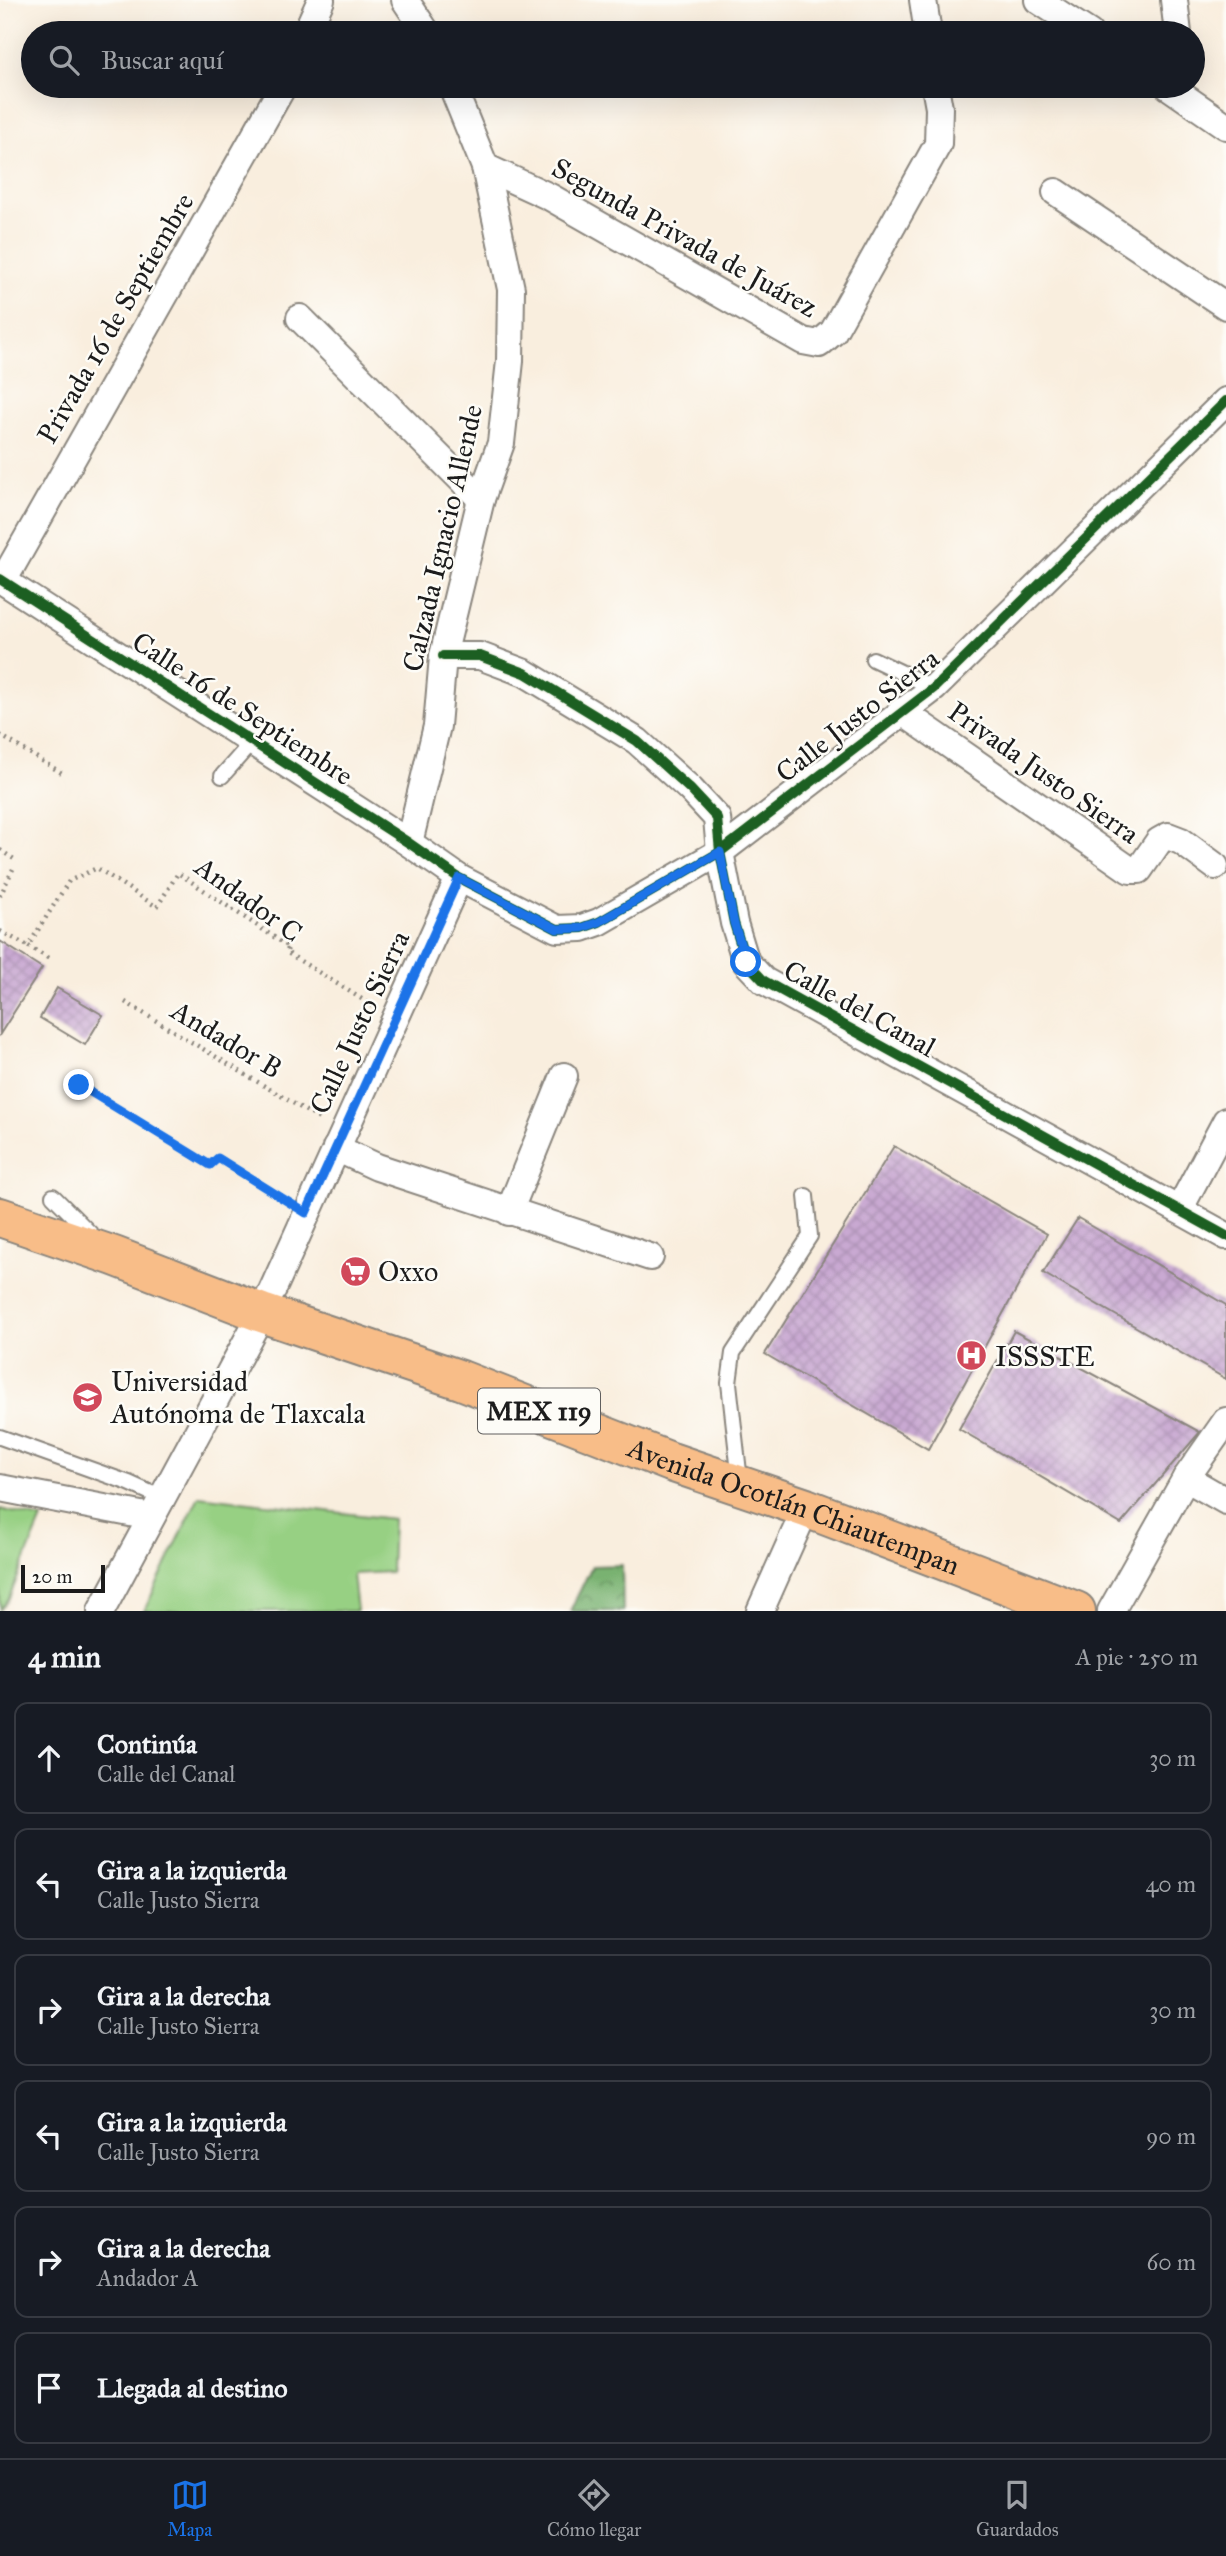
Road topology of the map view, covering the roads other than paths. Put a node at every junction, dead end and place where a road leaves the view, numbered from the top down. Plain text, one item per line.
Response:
1 (321, 0) edge
2 (405, 0) edge
3 (923, 0) edge
4 (1038, 0) edge
5 (1174, 0) edge
6 (311, 21) edge
7 (419, 21) edge
8 (926, 21) edge
9 (1070, 21) edge
10 (1177, 21) edge
11 (276, 98) edge
12 (457, 98) edge
13 (937, 98) edge
14 (1190, 98) edge
15 (1226, 126) edge
16 (485, 167) junction
17 (1056, 192) dead end
18 (1226, 306) edge
19 (300, 318) dead end
20 (1226, 401) edge
21 (481, 499) junction
22 (1, 580) edge
23 (443, 656) junction
24 (873, 659) dead end
25 (934, 688) junction
26 (901, 711) junction
27 (252, 741) junction
28 (222, 776) dead end
29 (409, 842) junction
30 (720, 852) junction
31 (1215, 866) dead end
32 (459, 878) junction
33 (564, 1076) dead end
34 (1226, 1121) edge
35 (339, 1140) junction
36 (53, 1196) dead end
37 (806, 1196) dead end
38 (1179, 1210) junction
39 (509, 1212) junction
40 (0, 1217) edge
41 (1226, 1236) edge
42 (114, 1256) junction
43 (650, 1257) dead end
44 (262, 1313) junction
45 (1226, 1421) edge
46 (0, 1437) edge
47 (1186, 1478) junction
48 (741, 1486) junction
49 (0, 1488) edge
50 (1226, 1501) edge
51 (156, 1508) junction
52 (806, 1508) junction
53 (101, 1611) edge
54 (760, 1611) edge
55 (1076, 1611) edge
56 (1111, 1611) edge

1 - 6 street
2 - 7 street
3 - 8 street
4 - 9 street
5 - 10 street
11 - 22 street, Privada 16 de Septiembre
12 - 16 street, Calzada Ignacio Allende
13 - 16 street, Segunda Privada de Juárez
14 - 15 street
16 - 21 street, Calzada Ignacio Allende
17 - 18 street
19 - 21 street
20 - 25 street, Calle Justo Sierra
21 - 23 street, Calzada Ignacio Allende
22 - 27 street, Calle 16 de Septiembre
23 - 29 street, Calzada Ignacio Allende
23 - 30 street, Calle del Canal
24 - 25 lane
25 - 26 street, Calle Justo Sierra
26 - 30 street, Calle Justo Sierra
26 - 31 street, Privada Justo Sierra
27 - 28 lane
27 - 29 street, Calle 16 de Septiembre
29 - 32 street, Calle 16 de Septiembre
30 - 32 street, Calle Justo Sierra
30 - 38 street, Calle del Canal
32 - 35 street, Calle Justo Sierra
33 - 39 street
34 - 38 street
35 - 39 street
35 - 44 street, Calle Justo Sierra
36 - 42 lane
37 - 48 lane
38 - 41 street, Calle del Canal
39 - 43 street
40 - 42 main road, Avenida Ocotlán Chiautempan / MEX 119
42 - 44 main road, Avenida Ocotlán Chiautempan / MEX 119
44 - 48 main road, Avenida Ocotlán Chiautempan / MEX 119
44 - 51 street, Calle Justo Sierra
45 - 47 street
46 - 51 lane
47 - 50 street
47 - 56 street
48 - 52 main road, Avenida Ocotlán Chiautempan / MEX 119
49 - 51 street
51 - 53 street, Calle Justo Sierra
52 - 54 street
52 - 55 main road, Avenida Ocotlán Chiautempan / MEX 119

